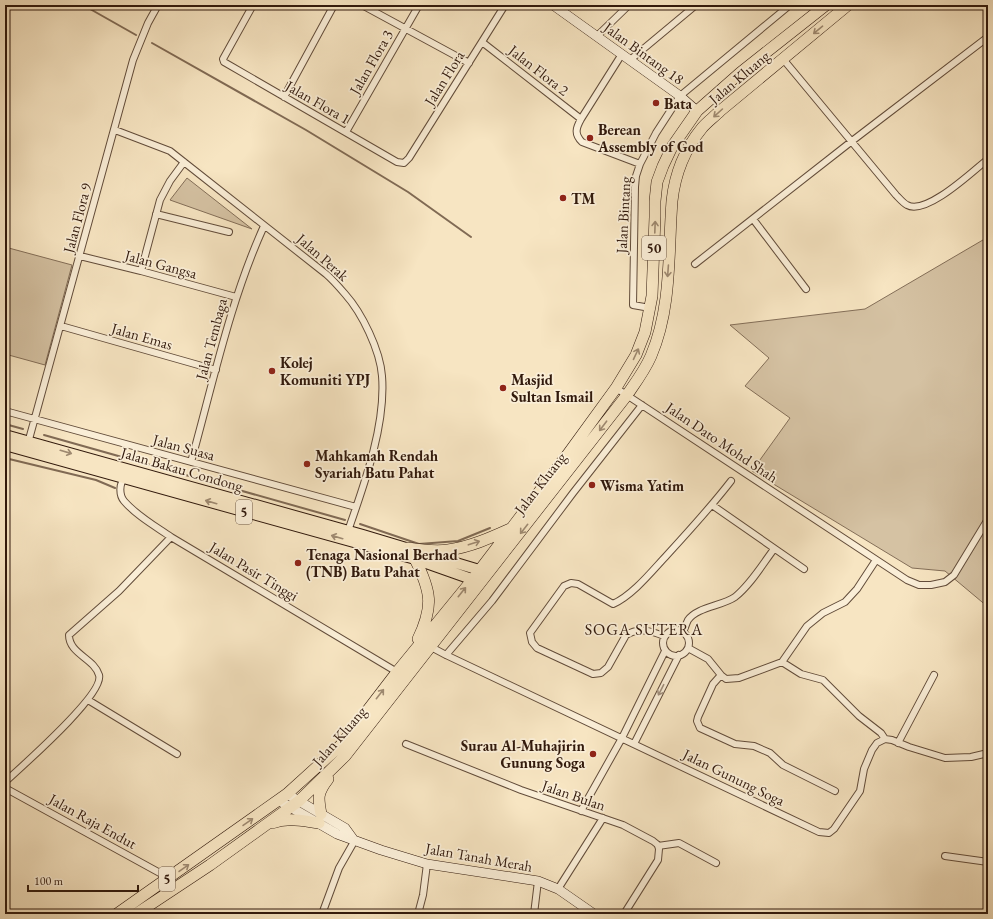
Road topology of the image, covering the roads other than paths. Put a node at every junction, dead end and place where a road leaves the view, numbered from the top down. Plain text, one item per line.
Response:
1 (158, 5) edge
2 (253, 5) edge
3 (334, 5) edge
4 (362, 5) edge
5 (419, 5) edge
6 (505, 5) edge
7 (553, 5) edge
8 (629, 5) edge
9 (696, 5) edge
10 (826, 5) edge
11 (848, 5) edge
12 (787, 6) edge
13 (405, 29) junction
14 (597, 36) junction
15 (988, 37) edge
16 (482, 42) junction
17 (622, 54) junction
18 (783, 59) junction
19 (630, 60) junction
20 (469, 63) junction
21 (680, 96) junction
22 (284, 97) junction
23 (697, 111) junction
24 (581, 119) junction
25 (115, 130) junction
26 (346, 132) junction
27 (852, 141) junction
28 (988, 159) edge
29 (184, 162) junction
30 (404, 163) joint
31 (640, 164) junction
32 (156, 214) junction
33 (753, 219) junction
34 (264, 226) junction
35 (229, 232) dead end
36 (80, 256) junction
37 (695, 264) dead end
38 (141, 271) junction
39 (806, 289) dead end
40 (236, 298) junction
41 (650, 308) junction
42 (60, 326) junction
43 (216, 370) junction
44 (616, 388) junction
45 (627, 395) junction
46 (642, 405) junction
47 (5, 411) edge
48 (35, 419) junction
49 (5, 435) edge
50 (5, 445) edge
51 (27, 446) junction
52 (191, 462) junction
53 (123, 480) junction
54 (731, 481) dead end
55 (712, 505) junction
56 (356, 507) junction
57 (988, 519) edge
58 (510, 529) junction
59 (348, 531) junction
60 (170, 537) junction
61 (408, 548) junction
62 (774, 549) junction
63 (415, 559) junction
64 (876, 560) junction
65 (804, 569) dead end
66 (481, 576) junction
67 (683, 632) junction
68 (664, 636) junction
69 (431, 647) junction
70 (688, 648) junction
71 (666, 651) junction
72 (410, 655) junction
73 (446, 655) junction
74 (679, 655) junction
75 (782, 662) junction
76 (397, 672) junction
77 (721, 675) junction
78 (934, 675) dead end
79 (88, 700) junction
80 (622, 738) junction
81 (885, 740) junction
82 (898, 742) junction
83 (406, 744) dead end
84 (634, 744) junction
85 (177, 754) dead end
86 (988, 754) edge
87 (345, 756) junction
88 (5, 782) edge
89 (5, 788) edge
90 (835, 791) dead end
91 (283, 797) junction
92 (295, 804) junction
93 (581, 811) junction
94 (603, 818) junction
95 (320, 819) junction
96 (260, 828) junction
97 (354, 840) junction
98 (658, 846) junction
99 (945, 856) dead end
100 (988, 862) edge
101 (716, 863) dead end
102 (428, 864) junction
103 (169, 878) junction
104 (538, 881) junction
105 (558, 889) junction
106 (117, 914) edge
107 (136, 914) edge
108 (322, 914) edge
109 (418, 914) edge
110 (534, 914) edge
111 (594, 914) edge
112 (624, 914) edge

1 - 25 street, Jalan Flora 9
2 - 22 street, Jalan Flora 1
3 - 22 street
4 - 13 street
5 - 13 street, Jalan Flora 3
6 - 16 street, Jalan Flora
7 - 14 street, Jalan Bintang 18
8 - 14 street
9 - 19 street
10 - 23 highway, Jalan Kluang / 50
11 -> 18 highway, Jalan Kluang / 50
12 - 21 street, Jalan Bintang
13 - 20 street
13 - 26 street, Jalan Flora 3
14 - 17 street, Jalan Bintang 18
15 - 27 street
16 - 20 street, Jalan Flora
16 - 24 street, Jalan Flora 2
17 - 19 street, Jalan Bintang 18
17 - 24 street
18 - 27 street
18 -> 45 highway, Jalan Kluang / 50
19 - 21 street, Jalan Bintang 18
20 - 30 street, Jalan Flora
21 - 23 street, Jalan Bintang 18
21 - 31 street, Jalan Bintang
22 - 26 street, Jalan Flora 1
41 -> 23 highway, Jalan Kluang / 50
24 - 31 street
25 - 29 street, Jalan Perak
25 - 36 street, Jalan Flora 9
26 - 30 street, Jalan Flora 1
27 - 28 street
27 - 33 street
29 - 32 street
29 - 34 street, Jalan Perak
31 - 41 street, Jalan Bintang
32 - 35 street
32 - 38 street
33 - 37 street
33 - 39 street
34 - 40 street, Jalan Tembaga
34 - 56 street, Jalan Perak
36 - 38 street, Jalan Gangsa
36 - 42 street, Jalan Flora 9
38 - 40 street, Jalan Gangsa
40 - 43 street, Jalan Tembaga
44 -> 41 highway, Jalan Kluang / 50
42 - 43 street, Jalan Emas
42 - 48 street, Jalan Flora 9
43 - 52 street, Jalan Tembaga
44 - 45 street, Jalan Dato Mohd Shah
44 - 58 highway, Jalan Kluang / 50
45 - 46 street, Jalan Dato Mohd Shah
45 -> 66 highway, Jalan Kluang / 50
46 - 64 street, Jalan Dato Mohd Shah
46 - 73 street
47 - 48 street, Jalan Suasa
48 - 51 street, Jalan Flora 9
48 - 52 street, Jalan Suasa
49 - 51 main road, Jalan Bakau Condong / 5
50 - 51 main road, Jalan Bakau Condong / 5
51 - 53 main road, Jalan Bakau Condong / 5
51 -> 59 main road, Jalan Bakau Condong / 5
52 - 56 street, Jalan Suasa
53 - 60 street, Jalan Pasir Tinggi
63 -> 53 main road, Jalan Bakau Condong / 5
54 - 55 street
55 - 62 street
55 - 68 street
56 - 59 street, Jalan Perak
57 - 64 street, Jalan Dato Mohd Shah
61 -> 58 highway
58 - 66 highway, Jalan Kluang / 50
59 - 61 main road, Jalan Bakau Condong / 5
60 - 76 street, Jalan Pasir Tinggi
60 - 79 street
61 - 66 main road, Jalan Bakau Condong / 5
62 - 65 street
62 - 67 street
63 - 66 main road, Jalan Bakau Condong / 5
63 - 72 highway
64 - 75 street
66 - 69 highway, Jalan Kluang / 5
72 -> 66 highway, Jalan Kluang / 5
67 - 68 street
67 - 70 street
68 - 71 street
69 - 73 street, Jalan Gunung Soga
69 - 87 highway, Jalan Kluang / 5
70 - 74 street
70 - 77 street
71 - 74 street
71 - 80 street
72 - 76 highway, Jalan Kluang / 5
73 - 80 street, Jalan Gunung Soga
74 -> 84 street
75 - 77 street
75 - 81 street
91 -> 76 highway, Jalan Kluang / 5
77 - 90 street
78 - 82 street
79 - 85 street
79 - 88 street
80 - 84 street, Jalan Gunung Soga
80 - 93 street
81 - 82 street
81 - 84 street, Jalan Gunung Soga
82 - 86 street
83 - 93 street, Jalan Bulan
87 - 92 highway, Jalan Kluang / 5
87 - 95 highway
89 - 103 street, Jalan Raja Endut
91 - 92 street
103 -> 91 highway, Jalan Kluang / 5
92 - 95 street
92 - 96 highway, Jalan Kluang / 5
93 - 94 street, Jalan Bulan
94 - 98 street, Jalan Bulan
94 - 105 street
95 - 96 highway
95 - 97 street
96 - 107 highway, Jalan Kluang / 5
97 - 102 street, Jalan Tanah Merah
97 - 108 street
98 - 101 street
98 - 112 street
99 - 100 street
102 - 104 street, Jalan Tanah Merah
102 - 109 street
103 - 106 highway, Jalan Kluang / 5
104 - 105 street, Jalan Tanah Merah
104 - 110 street
105 - 111 street, Jalan Tanah Merah

